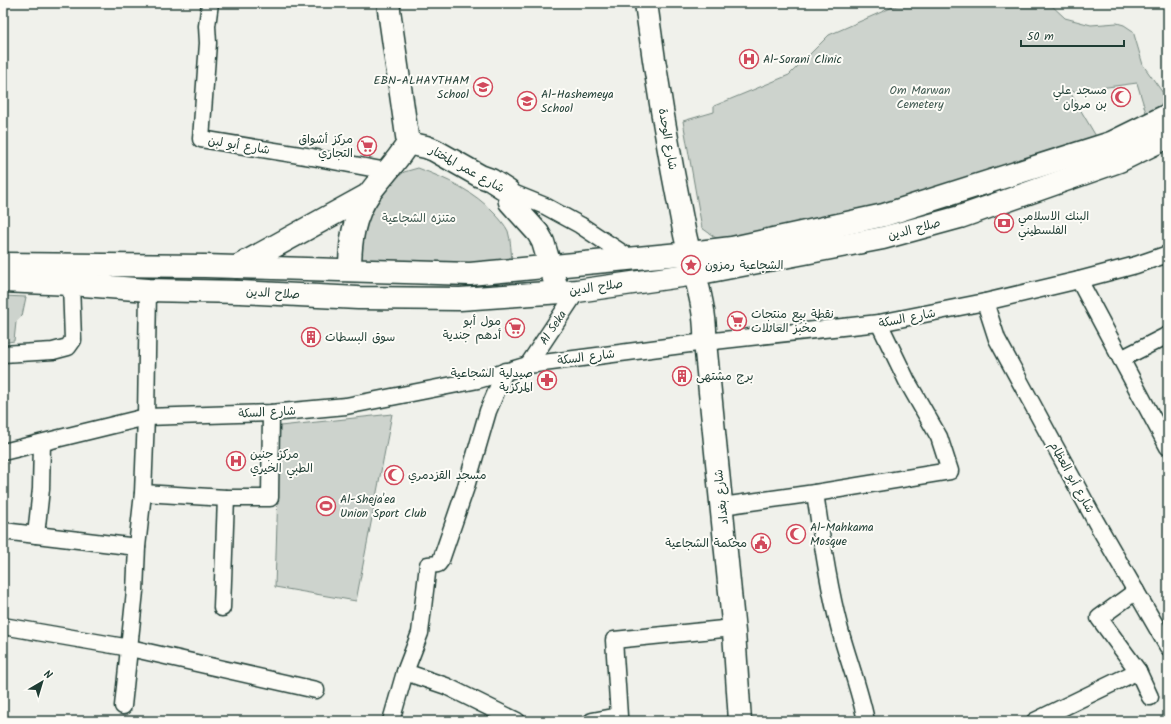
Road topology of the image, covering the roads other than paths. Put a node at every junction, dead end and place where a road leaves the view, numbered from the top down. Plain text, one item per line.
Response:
1 (210, 3) edge
2 (388, 3) edge
3 (646, 3) edge
4 (1168, 115) edge
5 (1168, 137) edge
6 (408, 143) junction
7 (387, 172) junction
8 (508, 192) junction
9 (368, 195) junction
10 (1168, 254) edge
11 (631, 259) junction
12 (692, 263) junction
13 (3, 264) edge
14 (551, 266) junction
15 (237, 267) junction
16 (350, 270) junction
17 (1079, 280) junction
18 (3, 281) edge
19 (71, 284) junction
20 (148, 290) junction
21 (568, 291) junction
22 (985, 302) junction
23 (879, 323) junction
24 (1168, 335) edge
25 (705, 342) junction
26 (3, 354) edge
27 (1121, 359) junction
28 (528, 365) junction
29 (505, 371) junction
30 (271, 414) junction
31 (146, 417) junction
32 (42, 443) junction
33 (1168, 447) edge
34 (3, 452) edge
35 (142, 493) junction
36 (815, 494) junction
37 (226, 498) junction
38 (722, 506) junction
39 (3, 531) edge
40 (36, 535) junction
41 (137, 547) junction
42 (1136, 592) junction
43 (222, 608) dead end
44 (3, 626) edge
45 (733, 628) junction
46 (1168, 647) edge
47 (130, 648) junction
48 (1138, 671) junction
49 (405, 672) junction
50 (316, 690) dead end
51 (1150, 698) dead end
52 (123, 706) dead end
53 (1040, 720) edge
54 (391, 721) edge
55 (517, 721) edge
56 (592, 721) edge
57 (740, 721) edge
58 (866, 721) edge

1 - 7 street, شارع أبو لبن
2 - 6 main road
3 - 12 main road, شارع الوحدة
4 - 12 main road, صلاح الدين
5 - 12 main road, صلاح الدين
6 - 7 main road
6 - 8 main road, شارع عمر المختار
7 - 9 main road
8 - 11 street
8 - 14 main road, شارع عمر المختار
9 - 15 main road
9 - 16 main road
10 - 17 street, شارع السكة
11 - 12 main road, صلاح الدين
11 - 14 main road, صلاح الدين
12 - 21 main road, صلاح الدين
12 - 25 main road, شارع بغداد
13 - 15 main road, صلاح الدين
14 - 16 main road, صلاح الدين
14 - 21 main road, شارع عمر المختار
15 - 16 main road, صلاح الدين
17 - 22 street, شارع السكة
17 - 27 street
18 - 19 main road, صلاح الدين
19 - 20 main road, صلاح الدين
19 - 26 street
20 - 21 main road, صلاح الدين
20 - 31 street
21 - 28 street, Al Seka
22 - 23 street, شارع السكة
22 - 42 street, شارع أبو العظام
23 - 25 street, شارع السكة
23 - 36 street
24 - 27 street
25 - 28 street, شارع السكة
25 - 38 main road, شارع بغداد
27 - 33 street
28 - 29 street, شارع السكة
29 - 30 street, شارع السكة
29 - 49 street
30 - 31 street, شارع السكة
30 - 37 street
31 - 32 street, شارع السكة
31 - 35 street
32 - 34 street, شارع السكة
32 - 40 street
35 - 37 street
35 - 41 street
36 - 38 street
36 - 58 street
37 - 43 street
38 - 45 main road, شارع بغداد
39 - 40 street
40 - 41 street
41 - 47 street
42 - 46 street, شارع أبو العظام
42 - 48 street
44 - 47 street
45 - 56 street
45 - 57 main road, شارع بغداد
47 - 50 street
47 - 52 street
48 - 51 street
48 - 53 street
49 - 54 street
49 - 55 street

